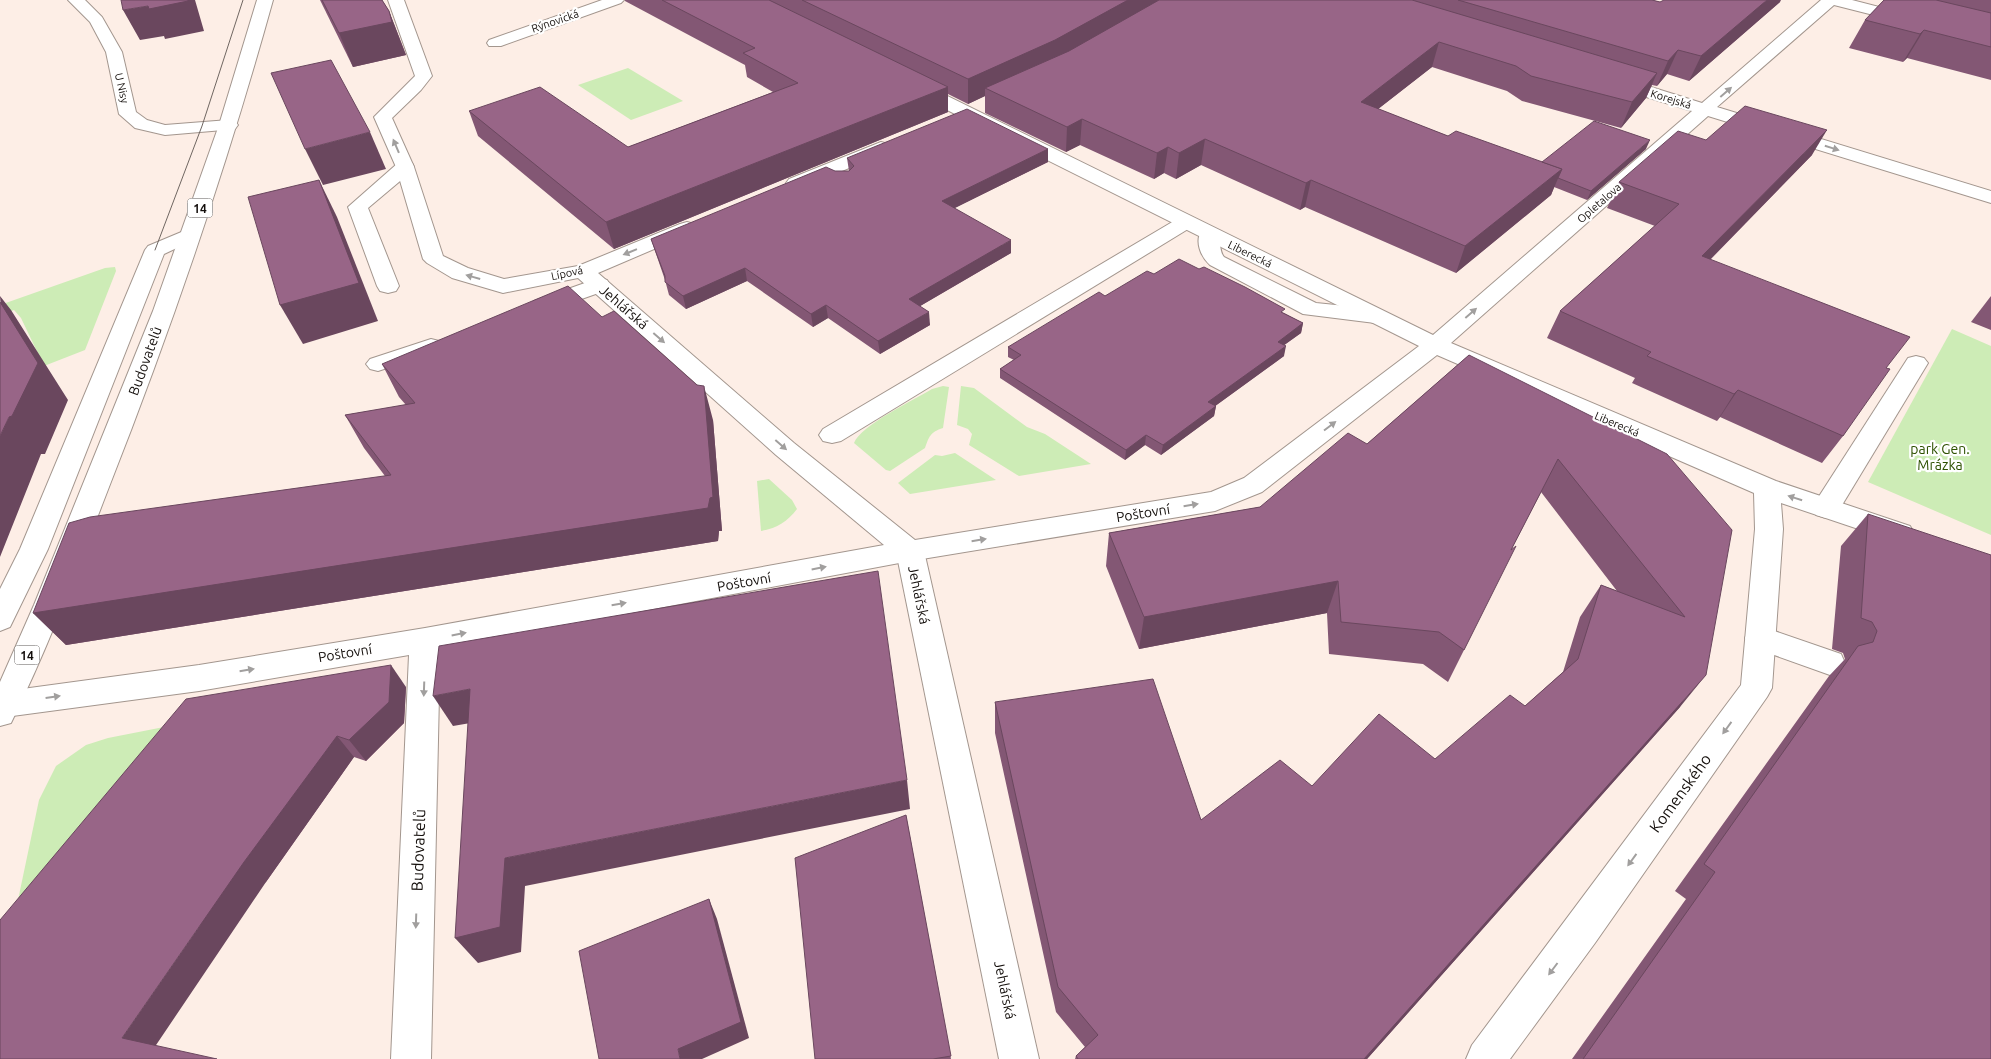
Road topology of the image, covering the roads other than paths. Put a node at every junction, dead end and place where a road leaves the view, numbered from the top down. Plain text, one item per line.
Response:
1 (76, 0) edge
2 (265, 0) edge
3 (396, 0) edge
4 (616, 0) edge
5 (1830, 0) edge
6 (1834, 0) edge
7 (1927, 23) edge
8 (495, 43) dead end
9 (1594, 75) edge
10 (897, 78) edge
11 (987, 103) edge
12 (1706, 110) junction
13 (966, 113) junction
14 (945, 121) edge
15 (229, 125) junction
16 (900, 140) edge
17 (405, 167) junction
18 (776, 191) edge
19 (1991, 197) edge
20 (705, 220) edge
21 (1186, 222) junction
22 (190, 234) junction
23 (591, 278) junction
24 (388, 286) dead end
25 (527, 311) edge
26 (452, 338) edge
27 (1435, 346) junction
28 (1916, 363) dead end
29 (378, 364) dead end
30 (832, 435) dead end
31 (1767, 488) junction
32 (1826, 508) junction
33 (80, 528) junction
34 (1927, 542) edge
35 (34, 548) junction
36 (910, 551) junction
37 (0, 619) edge
38 (1760, 638) junction
39 (425, 640) junction
40 (1830, 663) dead end
41 (2, 708) edge
42 (411, 1059) edge
43 (1019, 1059) edge
44 (1486, 1059) edge

1 - 15 street, U Nisy
2 - 15 street, Budovatelů / 14
17 -> 3 street, Lípová
4 - 8 street, Rýnovická
12 -> 5 street, Opletalova
6 - 7 street
9 - 12 street, Korejská
10 - 13 street
11 - 13 street
12 -> 19 street, Korejská
27 -> 12 street, Opletalova
13 - 14 street
13 - 21 street
15 - 22 street, Budovatelů / 14
16 - 18 street
23 -> 17 street, Lípová
17 - 24 street
20 -> 23 street, Lípová
21 - 27 street, Liberecká
21 - 30 street
22 - 33 street, Budovatelů / 14
22 - 35 street
23 - 25 street
23 -> 36 street, Jehlářská
26 - 29 street
27 - 31 street, Liberecká
36 -> 27 street, Poštovní
28 - 32 street
32 -> 31 street, Liberecká
31 - 38 street, Komenského
32 - 34 street, Liberecká
33 - 35 street
33 - 41 street, Budovatelů / 14
35 - 37 street
39 -> 36 street, Poštovní
36 - 43 street, Jehlářská
38 - 40 street
38 -> 44 street, Komenského
41 -> 39 street, Poštovní
39 -> 42 street, Budovatelů

